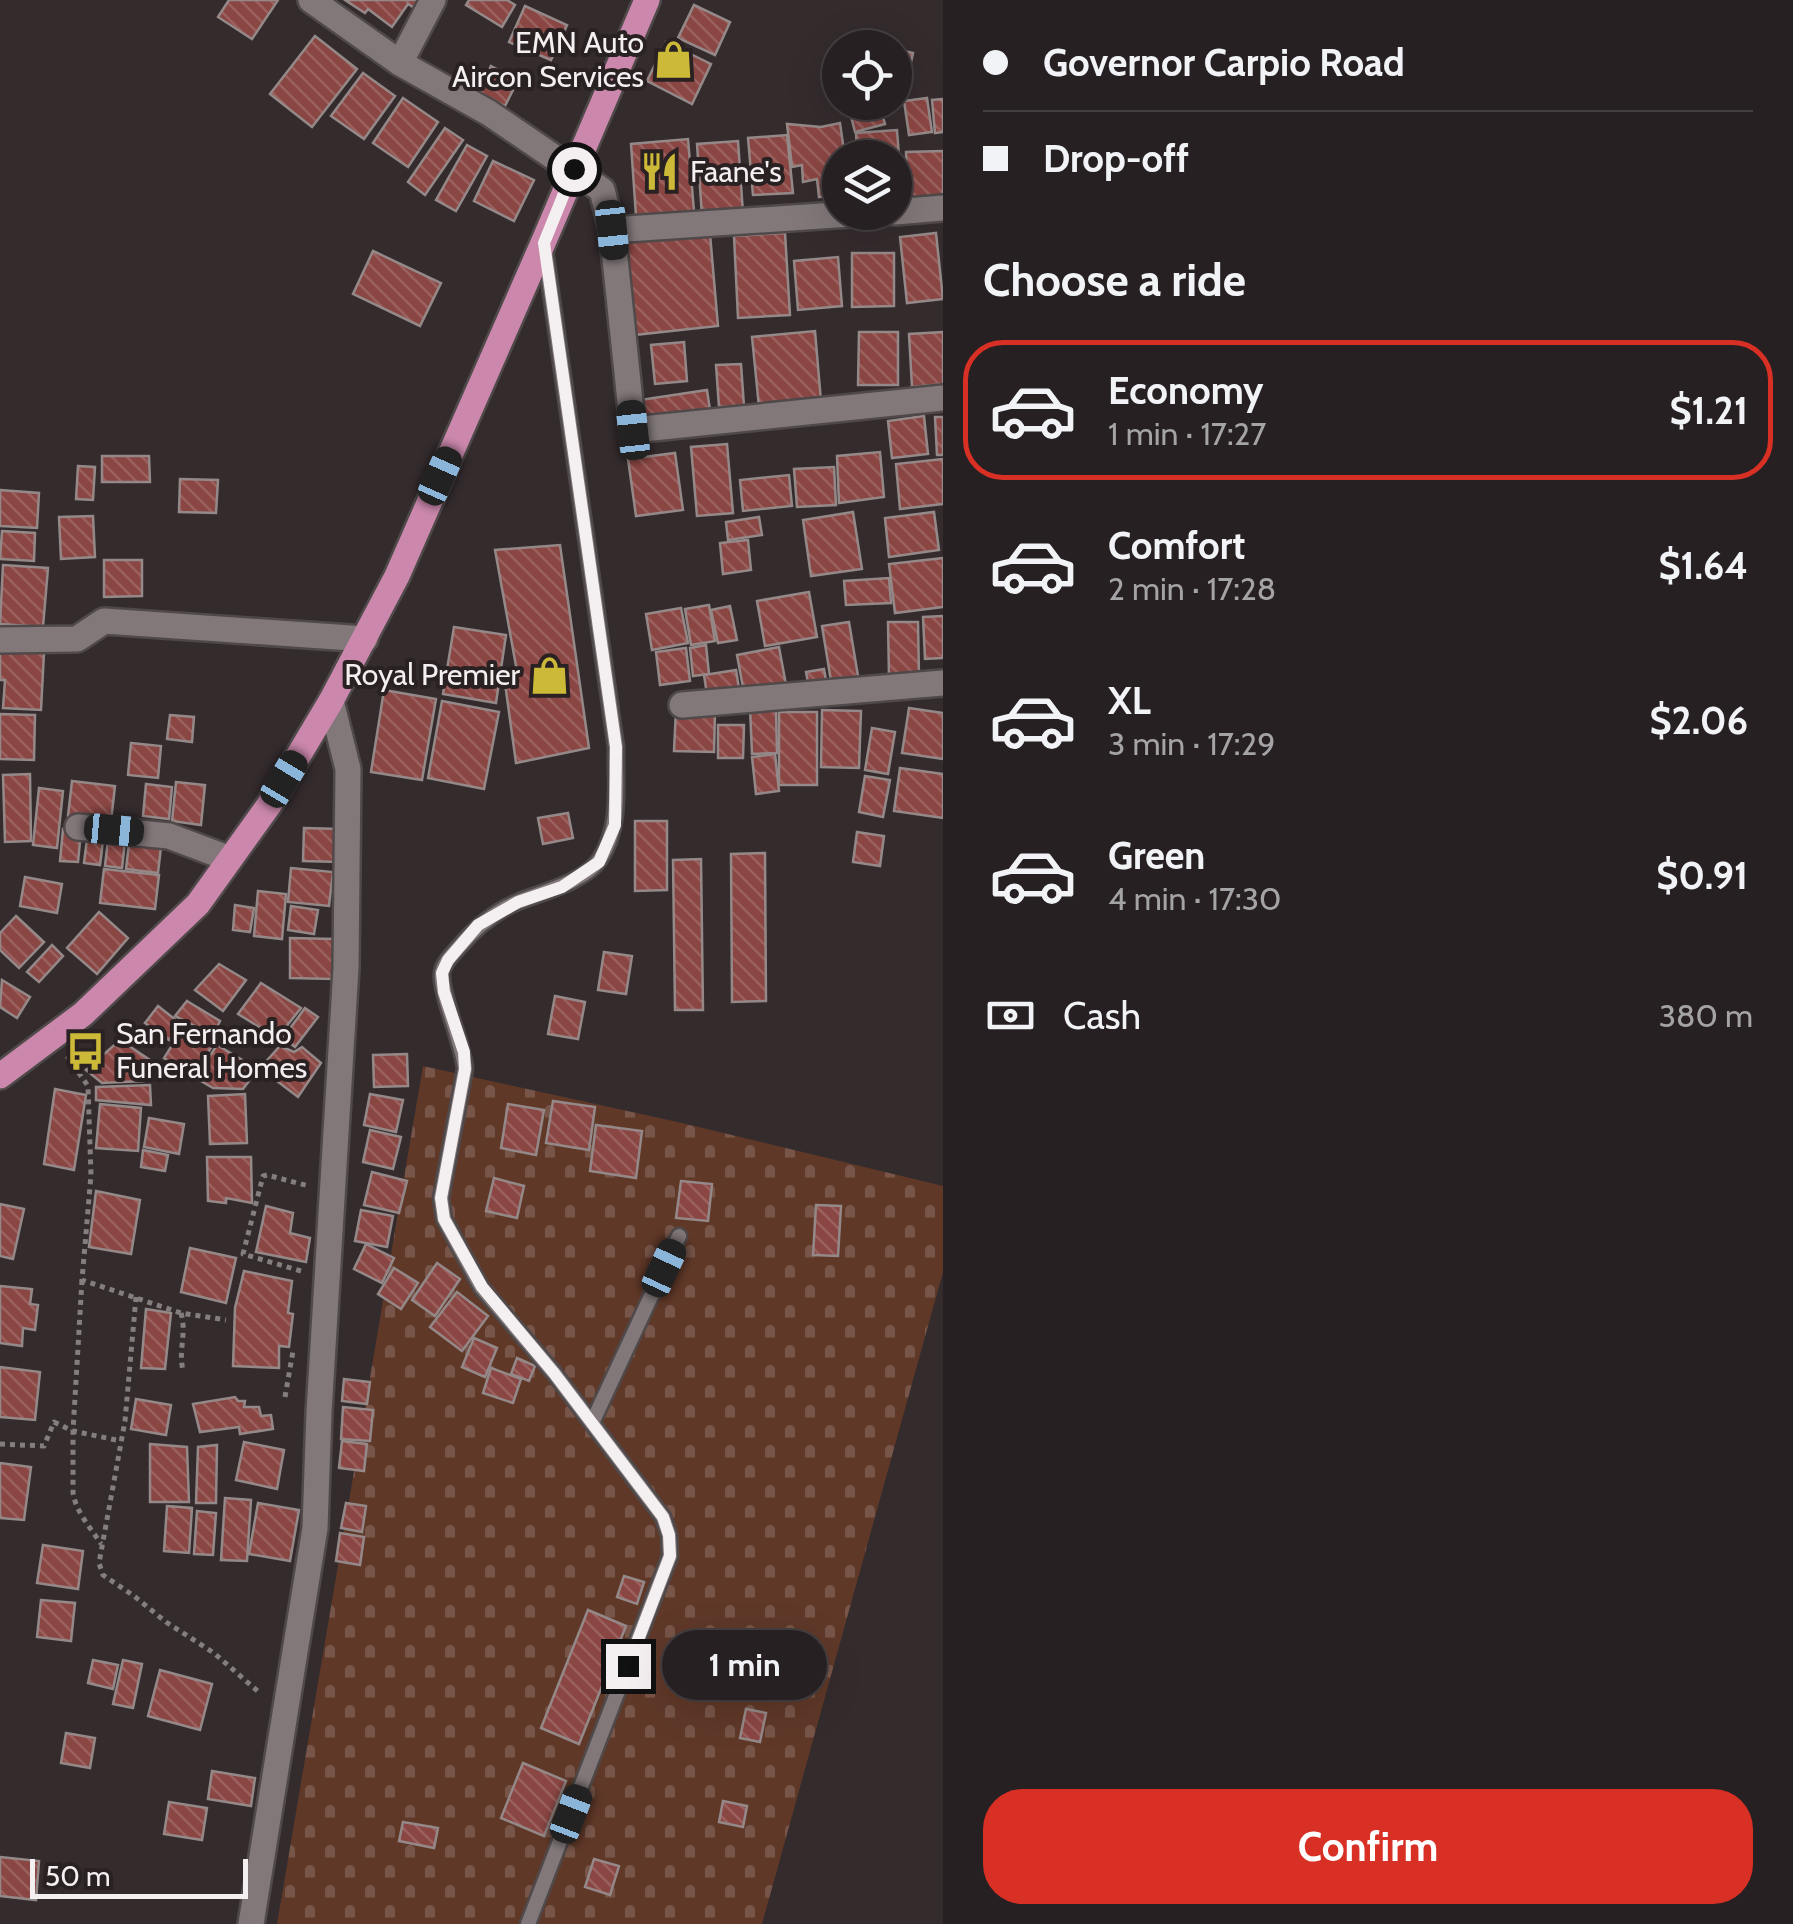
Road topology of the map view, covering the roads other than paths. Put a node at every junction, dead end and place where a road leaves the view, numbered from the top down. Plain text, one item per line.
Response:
1 (311, 0) edge
2 (433, 0) edge
3 (647, 0) edge
4 (400, 63) junction
5 (574, 169) junction
6 (943, 208) edge
7 (912, 211) edge
8 (822, 216) edge
9 (612, 230) junction
10 (544, 243) junction
11 (943, 398) edge
12 (365, 639) junction
13 (0, 640) edge
14 (943, 682) edge
15 (331, 702) junction
16 (682, 705) dead end
17 (78, 827) dead end
18 (230, 859) junction
19 (0, 1076) edge
20 (678, 1236) dead end
21 (592, 1423) junction
22 (251, 1924) edge
23 (528, 1924) edge

1 - 4 street
2 - 4 street
3 - 5 main road
4 - 5 street
5 - 9 street
5 - 10 main road
6 - 7 street
8 - 9 street
9 - 11 street
10 - 12 main road
10 - 21 lane
12 - 13 street
12 - 15 main road
14 - 16 street
15 - 18 main road
15 - 22 street
17 - 18 street
18 - 19 main road
20 - 21 lane
21 - 23 lane

